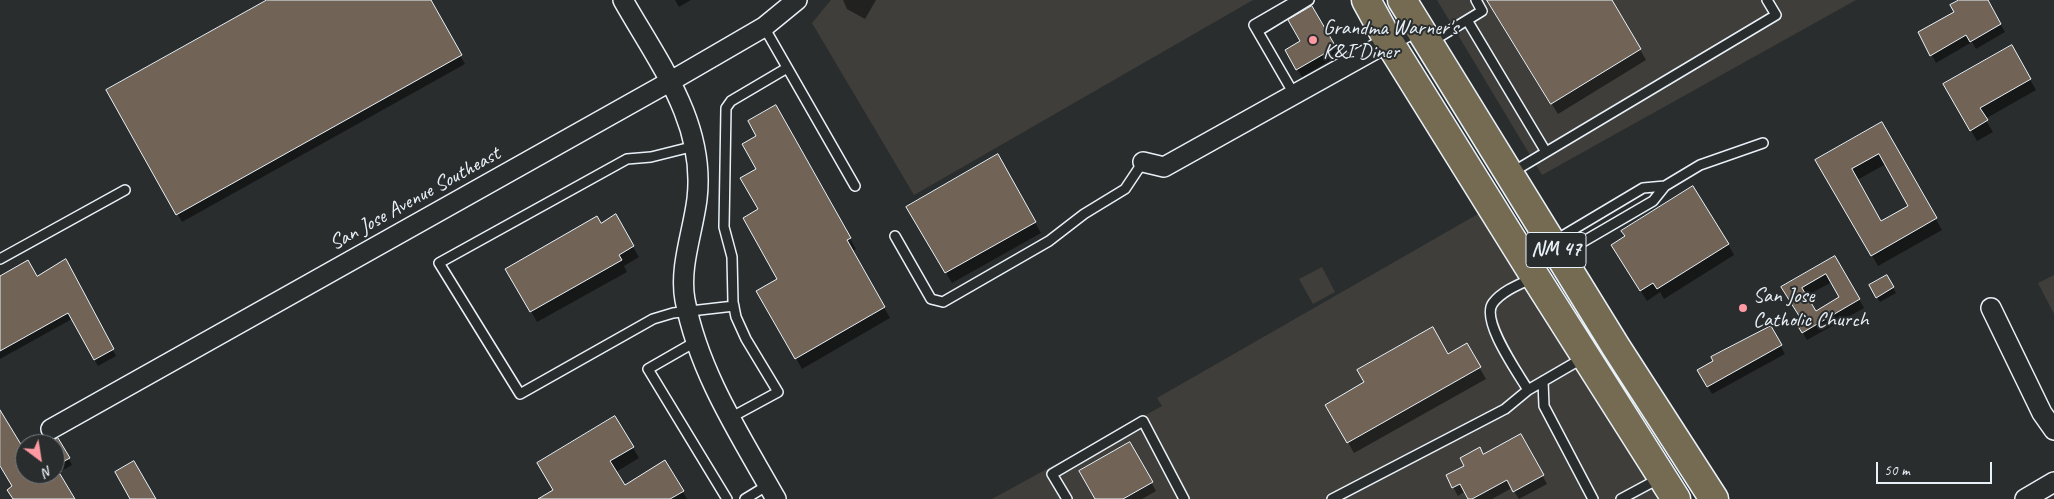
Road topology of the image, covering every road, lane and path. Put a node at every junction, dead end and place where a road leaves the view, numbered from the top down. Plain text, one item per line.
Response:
1 (623, 0) edge
2 (797, 0) edge
3 (1296, 0) edge
4 (1309, 0) edge
5 (1366, 0) edge
6 (1402, 0) edge
7 (1476, 0) edge
8 (1767, 0) edge
9 (1467, 20) junction
10 (764, 27) junction
11 (1258, 31) junction
12 (1422, 35) junction
13 (1389, 42) junction
14 (787, 68) junction
15 (671, 81) junction
16 (1294, 94) junction
17 (1763, 143) dead end
18 (695, 146) junction
19 (1546, 152) junction
20 (1143, 162) joint
21 (1509, 174) junction
22 (855, 186) dead end
23 (1665, 186) junction
24 (125, 190) dead end
25 (895, 236) dead end
26 (0, 259) edge
27 (1545, 259) junction
28 (734, 306) junction
29 (1991, 308) dead end
30 (688, 311) junction
31 (695, 342) junction
32 (1599, 355) junction
33 (1543, 381) junction
34 (1528, 390) junction
35 (730, 418) junction
36 (51, 429) dead end
37 (2054, 430) edge
38 (2054, 482) edge
39 (1669, 488) edge
40 (772, 492) edge
41 (727, 499) edge
42 (745, 499) edge
43 (1067, 499) edge
44 (1184, 499) edge
45 (1332, 499) edge
46 (1593, 499) edge
47 (1621, 499) edge
48 (1714, 499) edge
49 (2024, 499) edge

1 - 15 street
2 - 10 street, San Jose Avenue Southeast
3 - 11 lane
4 - 11 lane
5 - 13 main road, NM 47
6 - 12 main road, NM 47
7 - 9 lane
8 - 19 lane
9 - 12 lane
9 - 19 lane
10 - 14 lane
10 - 15 street, San Jose Avenue Southeast
11 - 16 lane
12 - 13 street
12 - 21 main road, NM 47
13 - 16 street
13 - 27 main road, NM 47
14 - 22 lane
14 - 28 lane
15 - 18 street
15 - 36 street, San Jose Avenue Southeast
16 - 20 street
17 - 23 lane
18 - 30 street
18 - 30 lane
19 - 21 lane
20 - 25 lane
21 - 27 main road, NM 47
23 - 27 lane
23 - 27 lane
24 - 26 lane
27 - 32 main road, NM 47
27 - 34 lane
28 - 30 lane
28 - 35 lane
29 - 37 street
30 - 31 street
31 - 35 street
31 - 41 lane
32 - 33 lane
32 - 39 main road, NM 47
32 - 48 main road, NM 47
33 - 34 lane
33 - 46 lane
34 - 45 lane
35 - 40 street
38 - 49 street
39 - 47 lane
40 - 42 lane
43 - 44 lane

